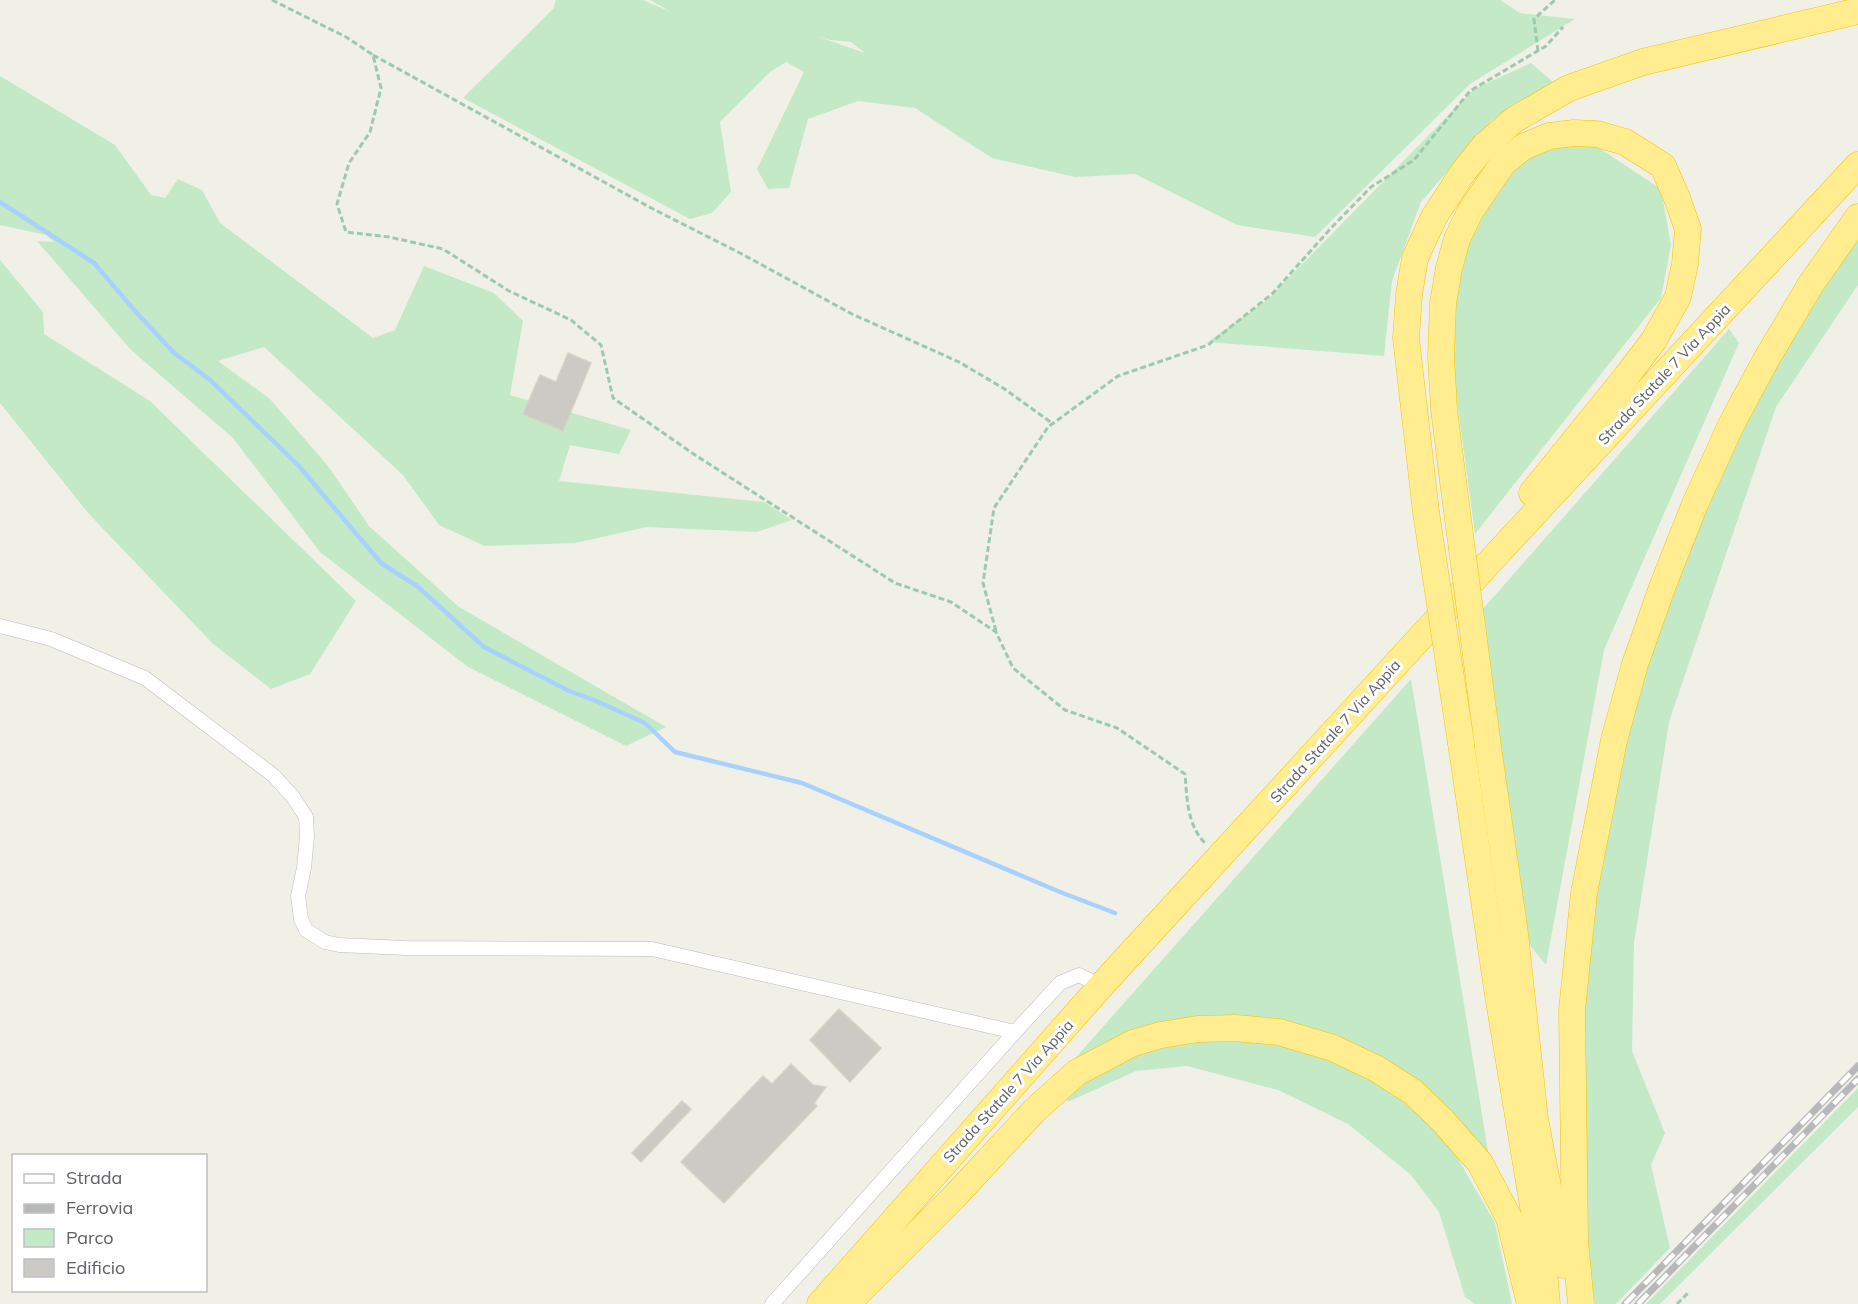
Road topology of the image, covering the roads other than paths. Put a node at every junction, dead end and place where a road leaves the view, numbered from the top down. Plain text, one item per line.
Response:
1 (1858, 11) edge
2 (1858, 165) edge
3 (1858, 217) edge
4 (1497, 554) junction
5 (0, 626) edge
6 (1101, 986) junction
7 (1016, 1032) junction
8 (1568, 1245) junction
9 (1533, 1287) edge
10 (772, 1304) edge
11 (820, 1304) edge
12 (847, 1304) edge
13 (1547, 1304) edge
14 (1569, 1304) edge
15 (1581, 1304) edge

1 - 9 highway, bridge
2 - 4 highway, Strada Statale 7 Via Appia
3 - 8 highway
4 - 6 highway, Strada Statale 7 Via Appia
4 - 8 highway, bridge
5 - 7 street
6 - 7 street
6 - 11 highway, Strada Statale 7 Via Appia
7 - 10 street
8 - 14 highway
8 - 15 highway
9 - 12 highway
9 - 13 highway

